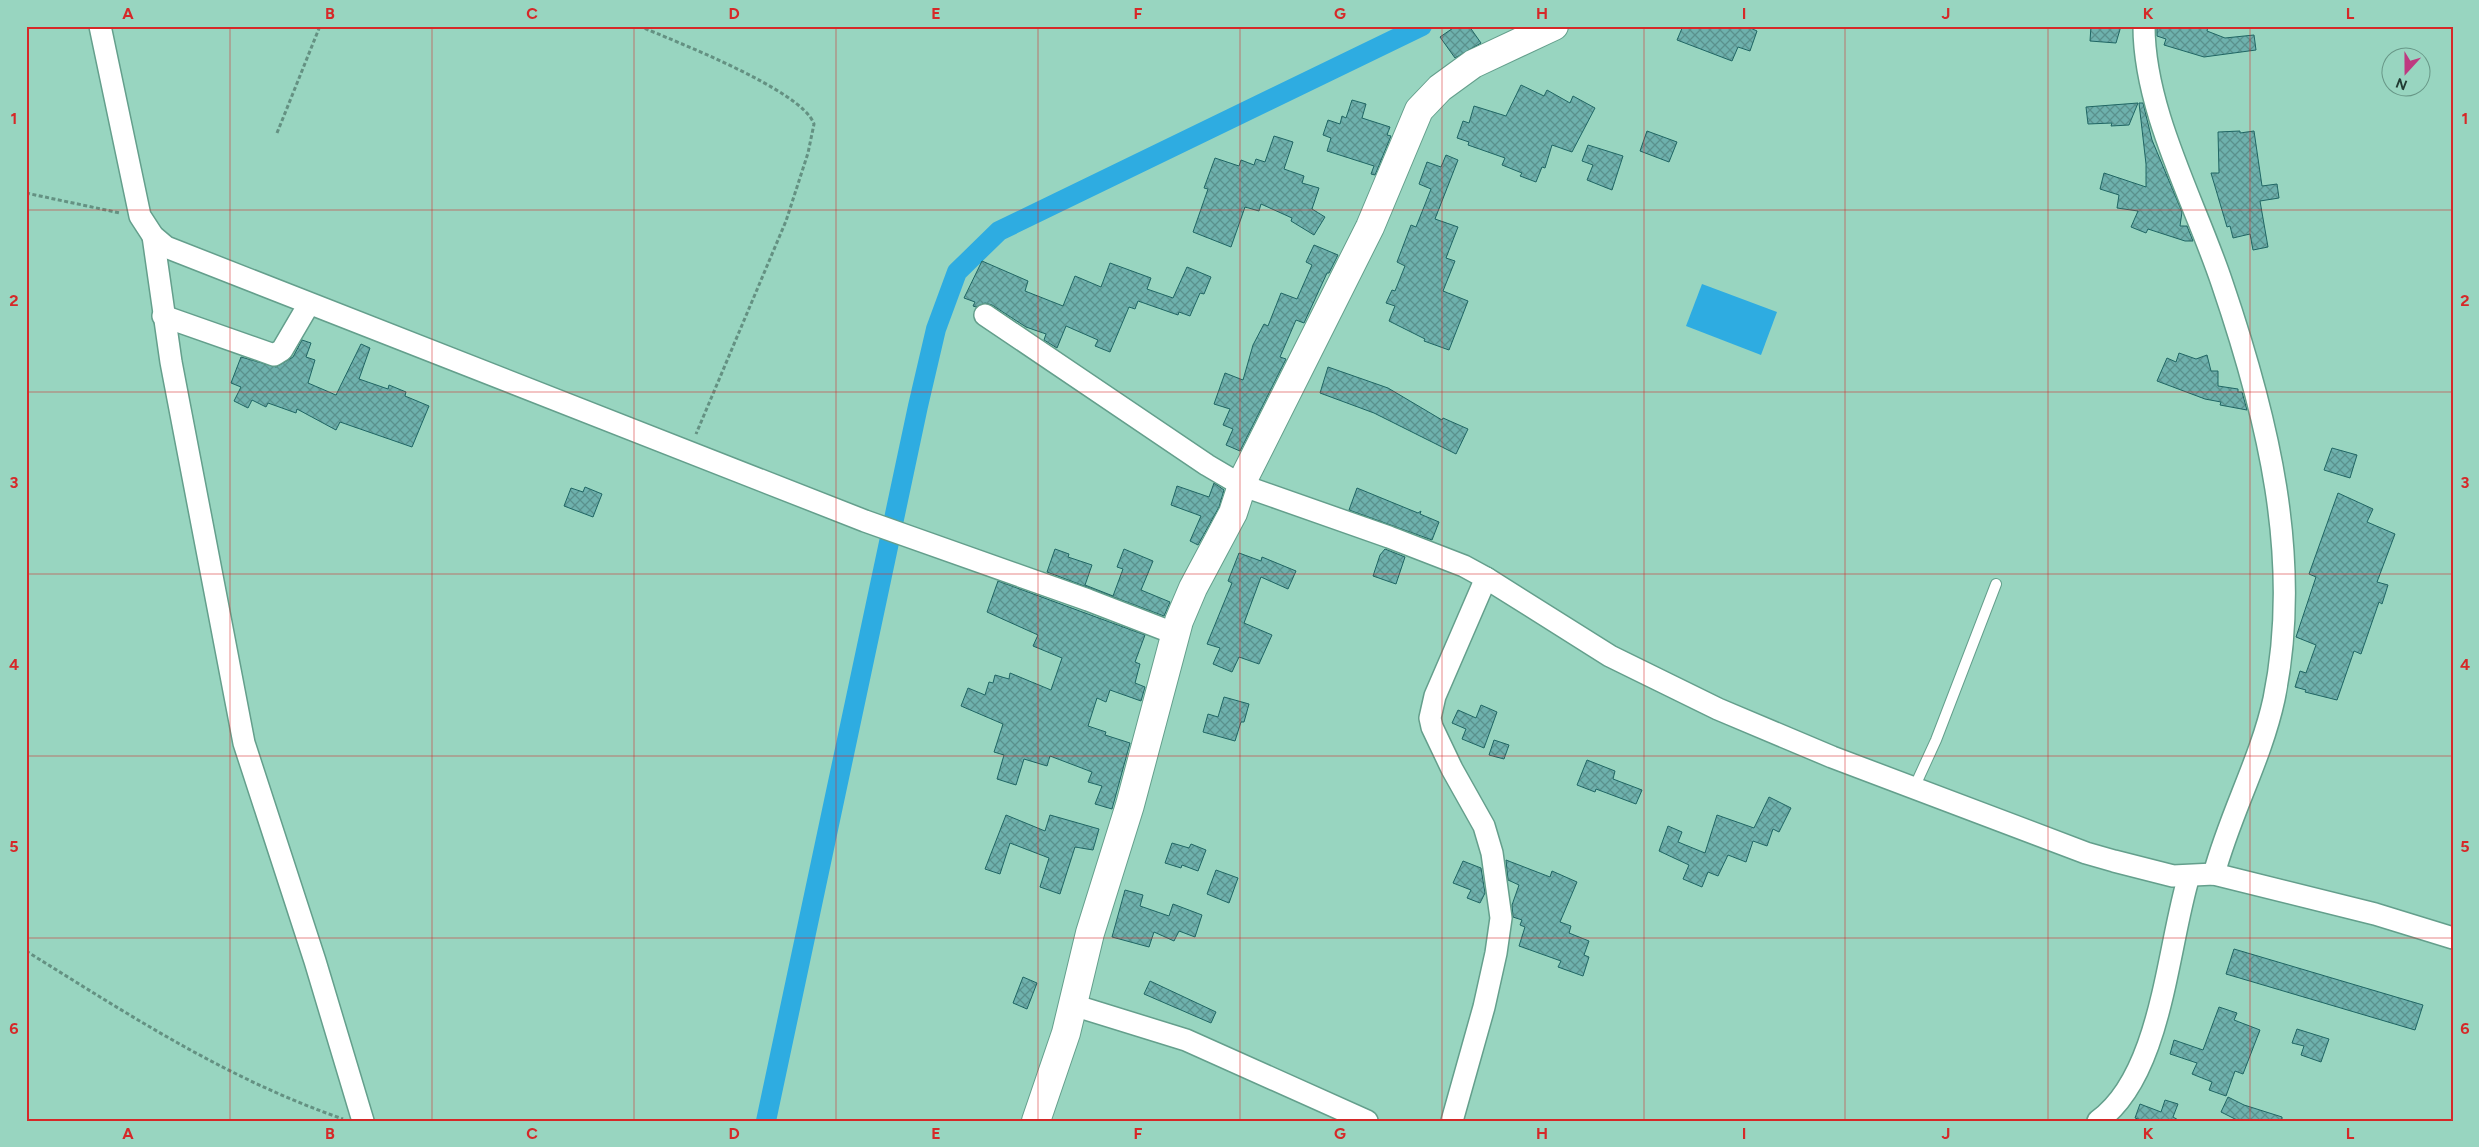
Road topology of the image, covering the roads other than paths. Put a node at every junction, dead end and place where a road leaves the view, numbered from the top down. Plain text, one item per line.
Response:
1 (100, 26) edge
2 (1554, 26) edge
3 (2144, 26) edge
4 (153, 236) junction
5 (309, 304) junction
6 (985, 315) dead end
7 (163, 316) junction
8 (1241, 485) junction
9 (1486, 578) junction
10 (1996, 584) dead end
11 (1176, 634) junction
12 (1914, 788) junction
13 (2214, 874) junction
14 (2188, 876) junction
15 (2453, 938) edge
16 (1073, 1005) junction
17 (363, 1121) edge
18 (1036, 1121) edge
19 (1367, 1121) edge
20 (1452, 1121) edge
21 (2098, 1121) edge

1 - 4 street
2 - 8 street
3 - 13 street
4 - 5 street
4 - 7 street
5 - 7 street
5 - 11 street
6 - 8 street
7 - 17 street
8 - 9 street
8 - 11 street
9 - 12 street
9 - 20 street
10 - 12 lane
11 - 16 street
12 - 14 street
13 - 14 street
13 - 15 street
14 - 21 street
16 - 18 street
16 - 19 street

